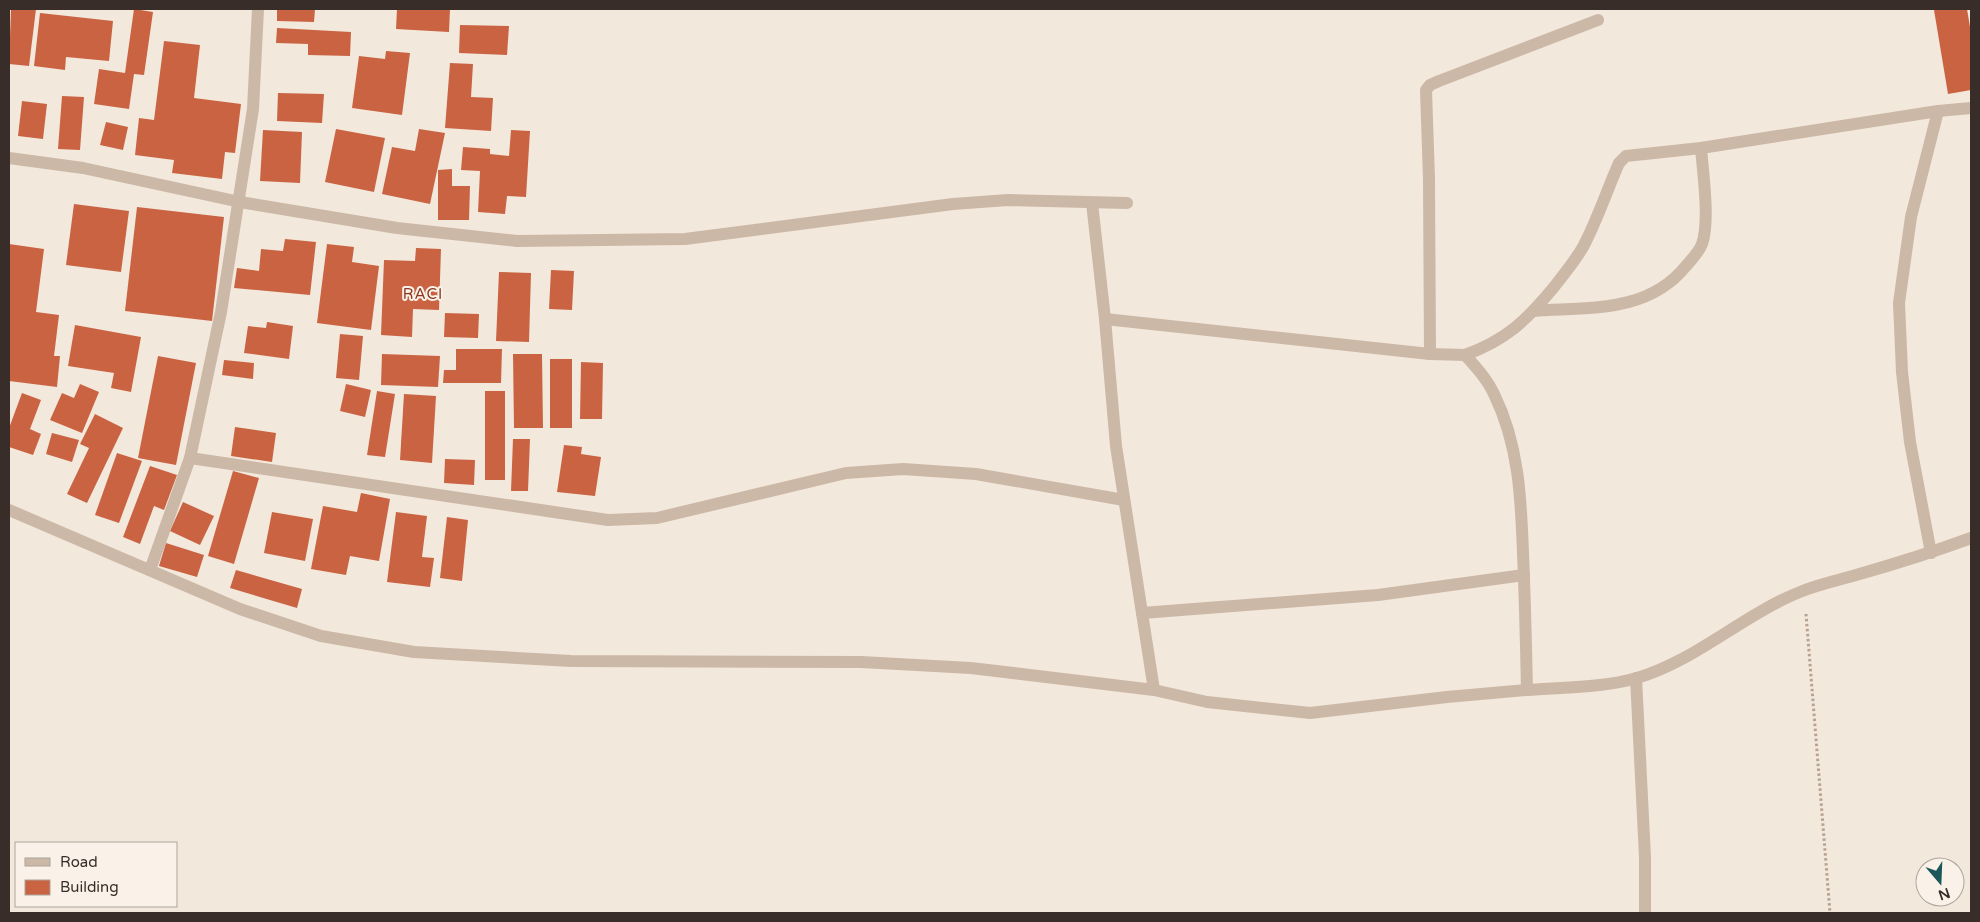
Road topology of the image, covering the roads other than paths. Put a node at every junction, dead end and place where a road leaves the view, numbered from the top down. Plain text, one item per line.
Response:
1 (258, 9) edge
2 (1598, 20) dead end
3 (1971, 108) edge
4 (1938, 111) junction
5 (1701, 148) junction
6 (9, 158) edge
7 (240, 202) junction
8 (1092, 203) junction
9 (1127, 203) dead end
10 (1534, 311) junction
11 (1105, 319) junction
12 (1430, 354) junction
13 (1465, 355) junction
14 (190, 458) junction
15 (1124, 500) junction
16 (9, 510) edge
17 (1971, 538) edge
18 (1931, 553) junction
19 (150, 570) junction
20 (1524, 575) junction
21 (1142, 613) junction
22 (1636, 678) junction
23 (1154, 690) junction
24 (1527, 690) junction
25 (1645, 913) edge

1 - 7 street
2 - 12 street
3 - 4 street
4 - 5 street
4 - 18 street
5 - 10 street
5 - 10 street
6 - 7 street
7 - 8 street
7 - 14 street
8 - 9 street
8 - 11 street
10 - 13 street
11 - 12 street
11 - 15 street
12 - 13 street
13 - 20 street
14 - 15 street
14 - 19 street
15 - 21 street
16 - 19 street
17 - 18 street
18 - 22 street
19 - 23 street
20 - 21 street
20 - 24 street
21 - 23 street
22 - 24 street
22 - 25 street
23 - 24 street

